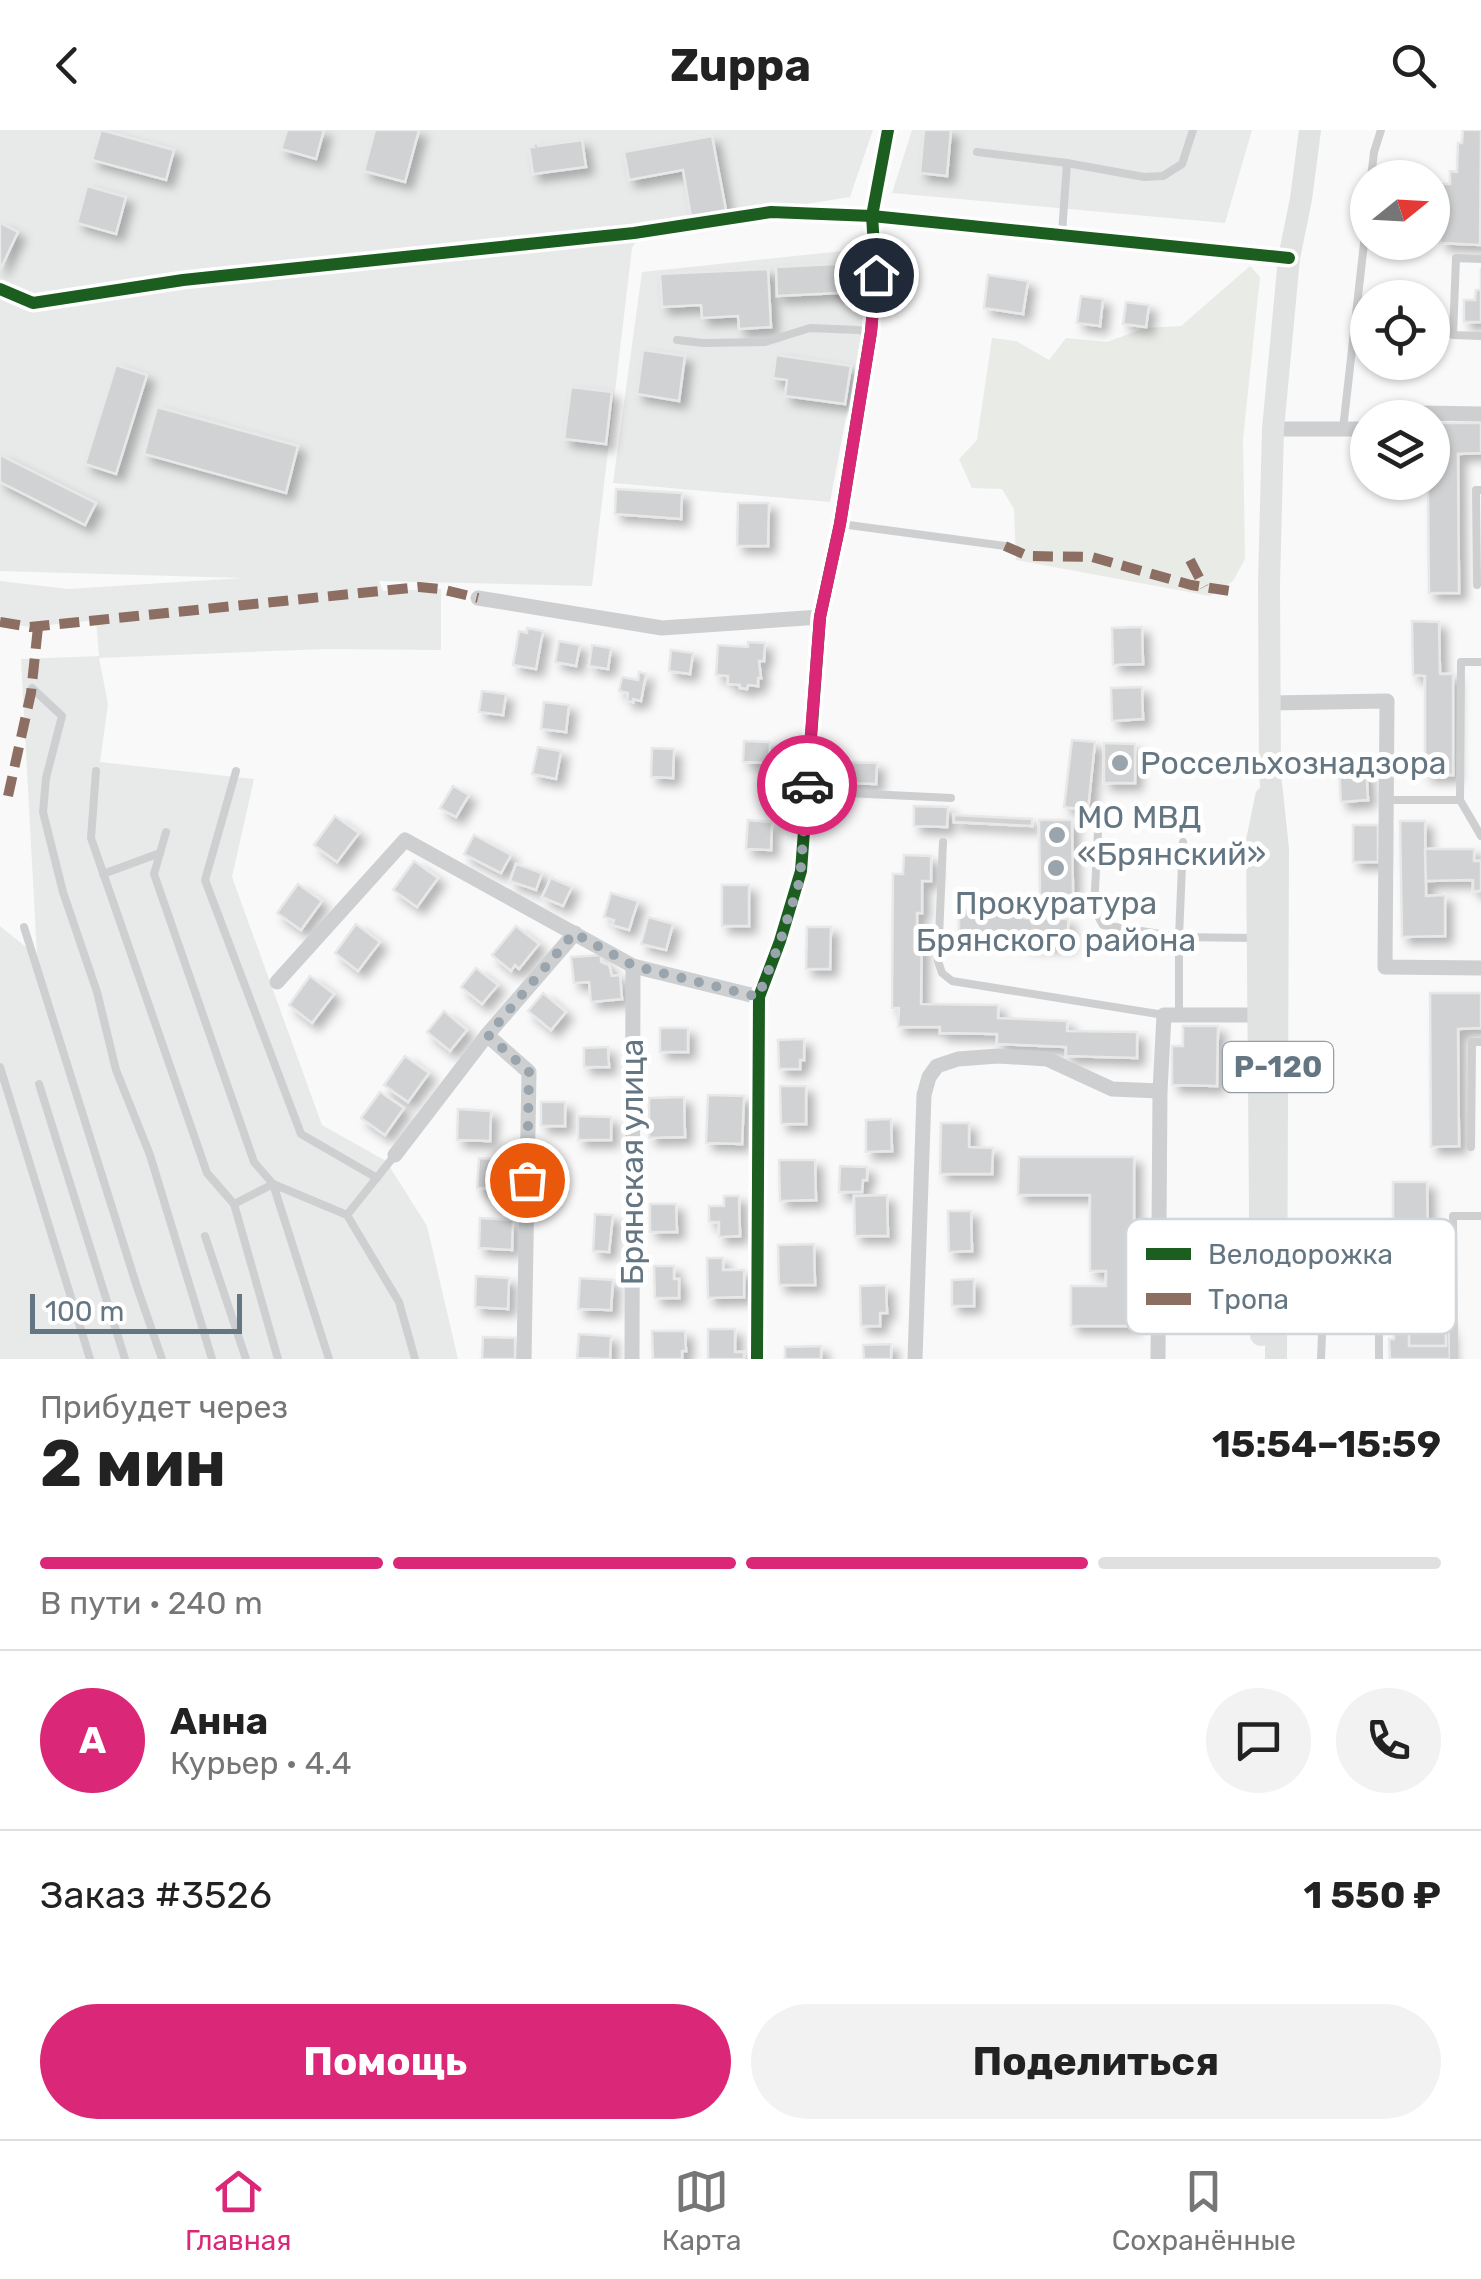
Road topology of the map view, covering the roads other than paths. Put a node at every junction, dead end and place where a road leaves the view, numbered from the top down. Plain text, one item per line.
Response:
1 (888, 130) edge
2 (1193, 130) edge
3 (1310, 130) edge
4 (1381, 130) edge
5 (977, 152) dead end
6 (1373, 160) edge
7 (1067, 163) junction
8 (872, 216) junction
9 (1062, 236) junction
10 (1289, 258) junction
11 (1481, 259) edge
12 (1362, 260) edge
13 (0, 289) edge
14 (871, 332) junction
15 (1481, 336) edge
16 (677, 340) dead end
17 (1450, 413) edge
18 (1481, 414) edge
19 (1273, 428) junction
20 (1343, 428) junction
21 (1350, 428) edge
22 (1481, 490) edge
23 (840, 524) junction
24 (1005, 546) dead end
25 (1477, 585) dead end
26 (478, 598) dead end
27 (820, 617) junction
28 (1481, 662) edge
29 (32, 688) dead end
30 (1271, 703) junction
31 (96, 771) dead end
32 (236, 771) dead end
33 (806, 791) junction
34 (951, 798) dead end
35 (1386, 800) junction
36 (1460, 800) junction
37 (1098, 831) dead end
38 (166, 832) dead end
39 (1481, 836) edge
40 (943, 842) dead end
41 (1183, 842) dead end
42 (160, 853) junction
43 (103, 874) junction
44 (24, 927) dead end
45 (574, 933) junction
46 (1179, 937) junction
47 (1268, 938) junction
48 (634, 966) junction
49 (1481, 968) edge
50 (276, 982) dead end
51 (758, 997) junction
52 (1172, 1015) junction
53 (1269, 1015) junction
54 (488, 1035) junction
55 (1481, 1042) edge
56 (0, 1067) edge
57 (39, 1084) dead end
58 (1160, 1091) junction
59 (1471, 1147) dead end
60 (395, 1155) joint
61 (377, 1178) junction
62 (273, 1184) junction
63 (234, 1204) junction
64 (347, 1215) junction
65 (1481, 1216) edge
66 (1159, 1219) edge
67 (1264, 1219) edge
68 (1273, 1219) edge
69 (1453, 1219) edge
70 (205, 1236) dead end
71 (1158, 1334) edge
72 (1262, 1334) edge
73 (1275, 1334) edge
74 (1322, 1334) edge
75 (1379, 1334) edge
76 (1454, 1334) edge
77 (90, 1359) edge
78 (125, 1359) edge
79 (162, 1359) edge
80 (212, 1359) edge
81 (246, 1359) edge
82 (278, 1359) edge
83 (329, 1359) edge
84 (415, 1359) edge
85 (524, 1359) edge
86 (632, 1359) edge
87 (757, 1359) edge
88 (915, 1359) edge
89 (1158, 1359) edge
90 (1261, 1359) edge
91 (1276, 1359) edge
92 (1321, 1359) edge
93 (1379, 1359) edge
94 (1454, 1359) edge

1 - 8 street
2 - 7 lane
3 - 10 main road, Р-120
4 - 6 lane
5 - 7 lane
7 - 9 lane
8 - 9 street
8 - 13 street
8 - 14 street
9 - 10 street
10 - 19 main road, Р-120
11 - 15 lane
12 - 20 lane
14 - 16 lane
14 - 23 street
17 - 18 street
19 - 20 street
19 - 30 main road, Р-120
20 - 21 street
22 - 25 lane
23 - 24 lane
23 - 27 street
26 - 27 street
27 - 33 street
28 - 36 lane
29 - 80 lane
30 - 35 street
30 - 47 main road, Р-120
31 - 43 lane
32 - 61 lane
33 - 34 lane
33 - 51 street
35 - 36 lane
35 - 49 street
36 - 39 lane
37 - 46 lane
38 - 42 lane
40 - 52 lane
41 - 46 lane
42 - 43 lane
42 - 62 lane
43 - 63 lane
44 - 79 lane
45 - 48 street
45 - 50 street
45 - 54 street
46 - 47 lane
46 - 52 lane
47 - 53 main road, Р-120
48 - 51 street
48 - 86 street, Брянская улица
51 - 87 street
52 - 53 street
52 - 58 street
53 - 67 main road
53 - 68 main road, Р-120
54 - 60 street
54 - 85 street
55 - 59 lane
56 - 77 lane
57 - 78 lane
58 - 66 street
58 - 88 street
60 - 61 lane
61 - 64 lane
62 - 63 lane
62 - 64 lane
62 - 83 lane
63 - 82 lane
64 - 84 lane
65 - 69 lane
70 - 81 lane
71 - 89 street
72 - 90 main road
73 - 91 main road, Р-120
74 - 92 lane
75 - 93 lane
76 - 94 lane

